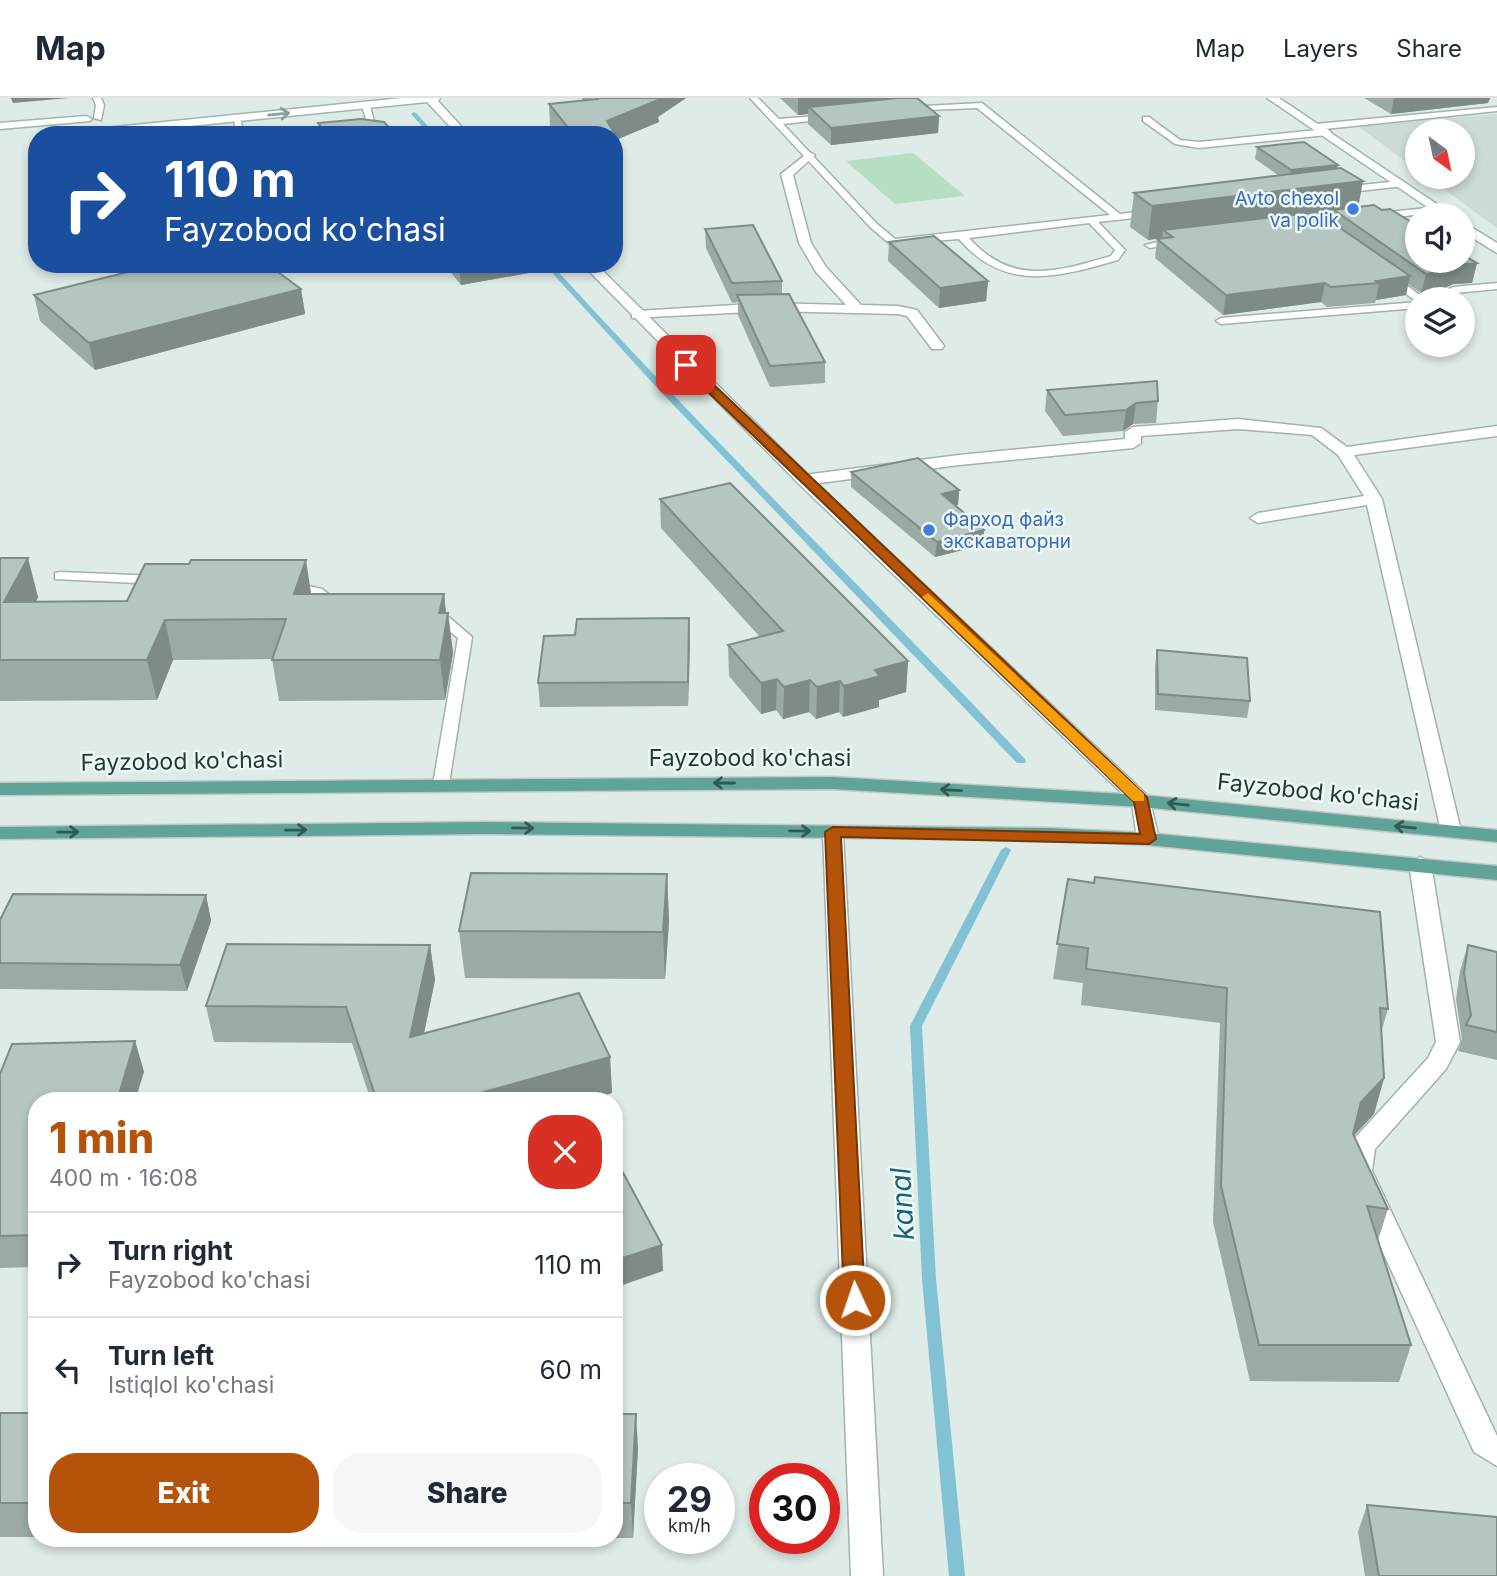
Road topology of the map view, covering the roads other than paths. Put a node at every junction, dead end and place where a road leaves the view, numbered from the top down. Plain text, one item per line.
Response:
1 (97, 98) edge
2 (311, 98) edge
3 (431, 98) edge
4 (754, 98) edge
5 (1272, 98) edge
6 (231, 105) dead end
7 (366, 106) junction
8 (1497, 109) edge
9 (889, 111) edge
10 (112, 116) dead end
11 (833, 117) edge
12 (99, 118) junction
13 (237, 119) junction
14 (1146, 119) dead end
15 (777, 122) junction
16 (0, 126) edge
17 (162, 126) edge
18 (238, 126) edge
19 (373, 126) edge
20 (456, 126) edge
21 (1321, 130) junction
22 (808, 155) junction
23 (1401, 184) junction
24 (1328, 192) edge
25 (1430, 203) edge
26 (1165, 212) edge
27 (1405, 215) edge
28 (1119, 218) junction
29 (1363, 218) edge
30 (1092, 221) junction
31 (1475, 234) edge
32 (962, 236) junction
33 (1186, 240) edge
34 (1150, 245) edge
35 (1497, 249) edge
36 (1377, 269) edge
37 (597, 273) edge
38 (1497, 286) edge
39 (1475, 288) edge
40 (1405, 289) edge
41 (1405, 306) edge
42 (858, 310) junction
43 (637, 315) junction
44 (1221, 321) dead end
45 (937, 346) dead end
46 (1497, 431) edge
47 (1345, 452) junction
48 (804, 480) junction
49 (1374, 499) junction
50 (1258, 518) dead end
51 (60, 576) dead end
52 (169, 581) edge
53 (278, 585) edge
54 (354, 612) edge
55 (420, 621) edge
56 (441, 784) junction
57 (0, 789) edge
58 (1142, 801) junction
59 (1451, 831) junction
60 (0, 832) edge
61 (833, 832) junction
62 (1497, 836) edge
63 (1149, 839) junction
64 (1420, 864) junction
65 (1497, 873) edge
66 (1497, 1453) edge
67 (867, 1576) edge

1 - 12 lane
2 - 6 street
3 - 7 street
3 - 20 street
4 - 15 lane
5 - 21 street
13 -> 7 street
7 - 19 lane
8 - 21 lane
9 - 28 lane
10 - 12 street
11 - 15 lane
12 - 16 street
13 - 17 street
13 - 18 lane
14 - 21 lane
15 - 22 lane
21 - 23 street
22 - 32 lane
22 - 42 street
23 - 24 lane
23 - 25 street
26 - 28 lane
27 - 29 lane
28 - 30 lane
30 - 32 lane
30 - 32 lane
31 - 35 street
33 - 34 lane
36 - 40 lane
37 - 43 street
38 - 39 lane
41 - 44 lane
42 - 43 street
42 - 45 street
43 - 48 street
46 - 47 street
47 - 48 street
47 - 49 street
48 - 58 street
49 - 50 street
49 - 59 street
51 - 52 lane
53 - 54 lane
55 - 56 lane
56 - 57 main road, Fayzobod ko'chasi
58 -> 56 main road, Fayzobod ko'chasi
59 -> 58 main road, Fayzobod ko'chasi
58 - 63 street
59 - 62 main road, Fayzobod ko'chasi
60 -> 61 main road
61 - 63 main road
61 - 67 street
63 - 64 main road
64 - 65 main road
64 - 66 street

